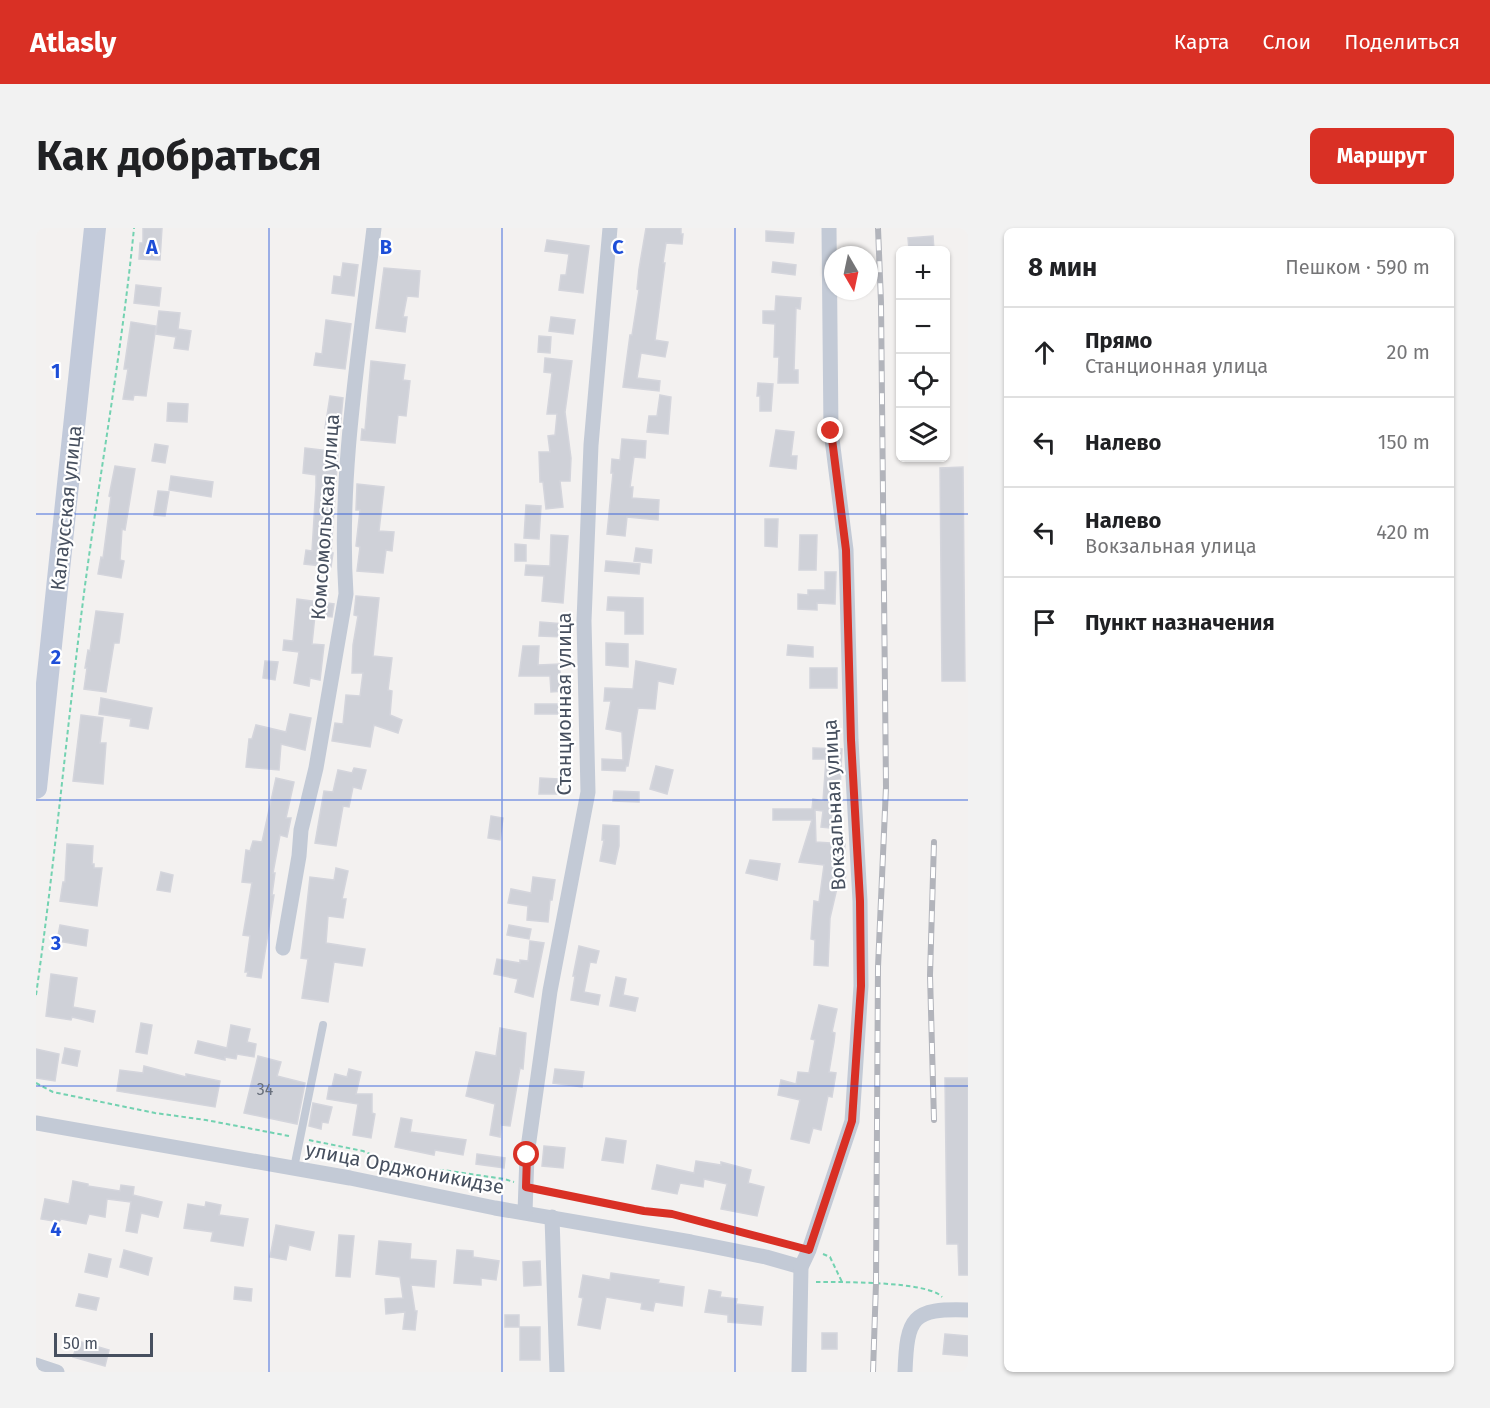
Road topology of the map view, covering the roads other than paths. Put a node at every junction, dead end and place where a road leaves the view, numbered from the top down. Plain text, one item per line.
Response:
1 (95, 228) edge
2 (374, 228) edge
3 (610, 228) edge
4 (829, 228) edge
5 (36, 788) edge
6 (283, 948) dead end
7 (323, 1025) dead end
8 (36, 1123) edge
9 (294, 1168) junction
10 (525, 1212) junction
11 (552, 1217) junction
12 (801, 1275) junction
13 (961, 1310) edge
14 (36, 1365) edge
15 (57, 1372) edge
16 (557, 1372) edge
17 (799, 1372) edge
18 (905, 1372) edge

1 - 5 street, Калаусская улица
2 - 6 street, Комсомольская улица
3 - 10 street, Станционная улица
4 - 12 street, Вокзальная улица
7 - 9 lane
8 - 9 street, улица Орджоникидзе
9 - 10 street, улица Орджоникидзе
10 - 11 street, улица Орджоникидзе
11 - 12 street, улица Орджоникидзе
11 - 16 street
12 - 17 street, Вокзальная улица
13 - 18 street
14 - 15 street

